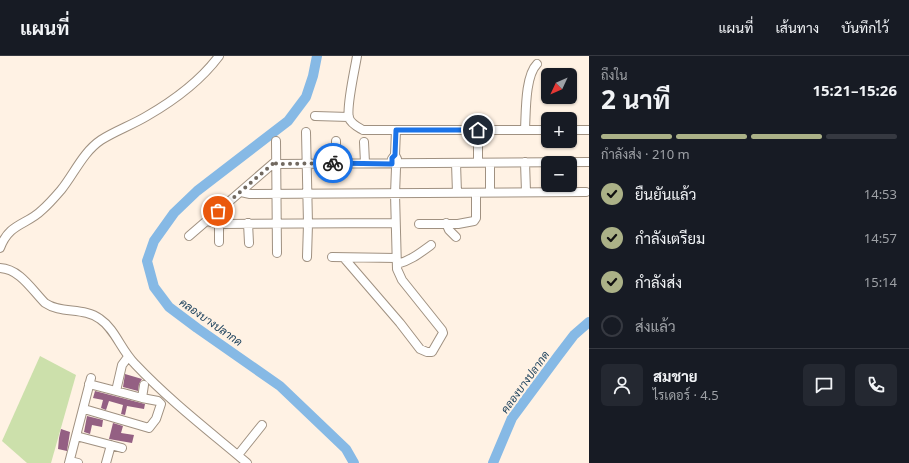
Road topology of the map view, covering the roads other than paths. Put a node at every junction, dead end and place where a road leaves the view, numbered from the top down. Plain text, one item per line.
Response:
1 (219, 56) edge
2 (357, 56) edge
3 (537, 64) dead end
4 (315, 116) dead end
5 (349, 117) junction
6 (525, 129) junction
7 (396, 130) junction
8 (478, 130) junction
9 (541, 130) edge
10 (577, 130) edge
11 (589, 130) edge
12 (306, 132) dead end
13 (276, 141) dead end
14 (336, 141) dead end
15 (364, 142) dead end
16 (276, 162) junction
17 (478, 162) junction
18 (490, 162) junction
19 (525, 162) junction
20 (541, 162) edge
21 (577, 162) edge
22 (589, 162) edge
23 (336, 163) junction
24 (364, 163) junction
25 (456, 163) junction
26 (306, 164) junction
27 (395, 165) junction
28 (541, 191) edge
29 (577, 191) edge
30 (241, 192) junction
31 (490, 192) junction
32 (526, 192) junction
33 (586, 192) dead end
34 (457, 193) junction
35 (476, 193) junction
36 (277, 194) junction
37 (307, 194) junction
38 (395, 194) junction
39 (207, 221) junction
40 (248, 223) junction
41 (395, 223) junction
42 (446, 223) junction
43 (219, 224) junction
44 (277, 224) junction
45 (308, 224) junction
46 (419, 224) dead end
47 (189, 236) dead end
48 (456, 237) dead end
49 (219, 242) dead end
50 (248, 243) dead end
51 (431, 245) dead end
52 (0, 248) edge
53 (277, 253) dead end
54 (307, 257) dead end
55 (332, 258) dead end
56 (344, 258) junction
57 (396, 261) junction
58 (0, 268) edge
59 (128, 357) junction
60 (144, 385) dead end
61 (116, 391) junction
62 (142, 398) junction
63 (84, 409) junction
64 (262, 425) dead end
65 (76, 436) junction
66 (111, 445) junction
67 (122, 448) dead end
68 (238, 455) junction
69 (72, 462) edge
70 (106, 463) edge
71 (247, 463) edge

1 - 52 street
2 - 5 street
3 - 6 street
4 - 5 street
5 - 7 street
6 - 8 street
6 - 9 street
7 - 8 street
7 - 27 street
8 - 17 street
10 - 11 street
12 - 26 street
13 - 16 street
14 - 23 street
15 - 24 street
16 - 26 street
16 - 30 street
16 - 36 street
17 - 18 street
17 - 25 street
18 - 19 street
18 - 31 street
19 - 20 street
19 - 32 street
21 - 22 street
23 - 24 street
23 - 26 street
24 - 27 street
25 - 27 street
25 - 34 street
26 - 37 street
27 - 38 street
28 - 32 street
29 - 33 street
30 - 36 street
30 - 39 street
31 - 32 street
31 - 35 street
34 - 35 street
34 - 38 street
35 - 42 street
36 - 37 street
36 - 44 street
37 - 38 street
37 - 45 street
38 - 41 street
39 - 43 street
39 - 47 street
40 - 43 street
40 - 44 street
40 - 50 street
41 - 45 street
41 - 57 street
42 - 46 street
42 - 48 street
43 - 49 street
44 - 45 street
44 - 53 street
45 - 54 street
51 - 57 street
55 - 56 street
56 - 57 street
56 - 57 street
58 - 59 street
59 - 61 street
59 - 68 street
60 - 62 street
61 - 62 street
61 - 63 street
62 - 63 street
63 - 65 street
64 - 68 street
65 - 66 street
65 - 69 street
66 - 67 street
66 - 70 street
68 - 71 street

